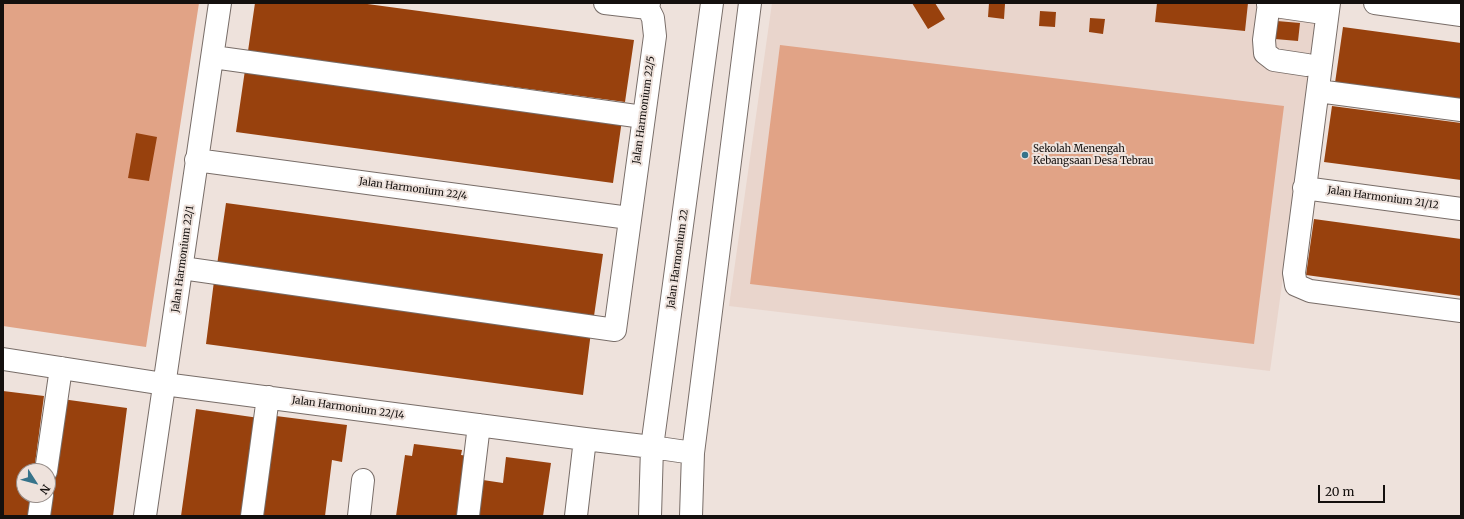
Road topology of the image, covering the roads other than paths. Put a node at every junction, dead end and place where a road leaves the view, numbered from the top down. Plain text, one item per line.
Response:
1 (220, 3) edge
2 (605, 3) edge
3 (712, 3) edge
4 (750, 3) edge
5 (1375, 3) edge
6 (1268, 4) edge
7 (649, 6) edge
8 (1322, 7) edge
9 (1461, 15) edge
10 (213, 57) junction
11 (1307, 65) dead end
12 (1318, 91) junction
13 (1461, 110) edge
14 (643, 117) junction
15 (196, 160) junction
16 (1304, 188) junction
17 (1461, 209) edge
18 (630, 218) junction
19 (182, 268) junction
20 (1461, 311) edge
21 (3, 359) edge
22 (60, 368) junction
23 (164, 384) junction
24 (268, 397) junction
25 (479, 425) junction
26 (585, 439) junction
27 (652, 447) junction
28 (693, 453) junction
29 (47, 463) edge
30 (363, 480) dead end
31 (41, 503) edge
32 (39, 516) edge
33 (145, 516) edge
34 (252, 516) edge
35 (359, 516) edge
36 (468, 516) edge
37 (576, 516) edge
38 (650, 516) edge
39 (691, 516) edge

1 - 10 street, Jalan Harmonium 22/1
2 - 7 street
3 - 27 street, Jalan Harmonium 22
4 - 28 street
5 - 9 street
6 - 8 street
6 - 11 street
7 - 14 street, Jalan Harmonium 22/5
8 - 12 street
10 - 14 street
10 - 15 street, Jalan Harmonium 22/1
12 - 13 street
12 - 16 street
14 - 18 street, Jalan Harmonium 22/5
15 - 18 street, Jalan Harmonium 22/4
15 - 19 street, Jalan Harmonium 22/1
16 - 17 street, Jalan Harmonium 21/12
16 - 20 street
18 - 19 street, Jalan Harmonium 22/5
19 - 23 street, Jalan Harmonium 22/1
21 - 22 street, Jalan Harmonium 22/14
22 - 23 street, Jalan Harmonium 22/14
22 - 29 street
23 - 24 street, Jalan Harmonium 22/14
23 - 33 street, Jalan Harmonium 22/1
24 - 25 street, Jalan Harmonium 22/14
24 - 34 street
25 - 26 street, Jalan Harmonium 22/14
25 - 36 street
26 - 27 street, Jalan Harmonium 22/14
26 - 37 street
27 - 28 street, Jalan Harmonium 22/14
27 - 38 street, Jalan Harmonium 22
28 - 39 street
30 - 35 street
31 - 32 street

